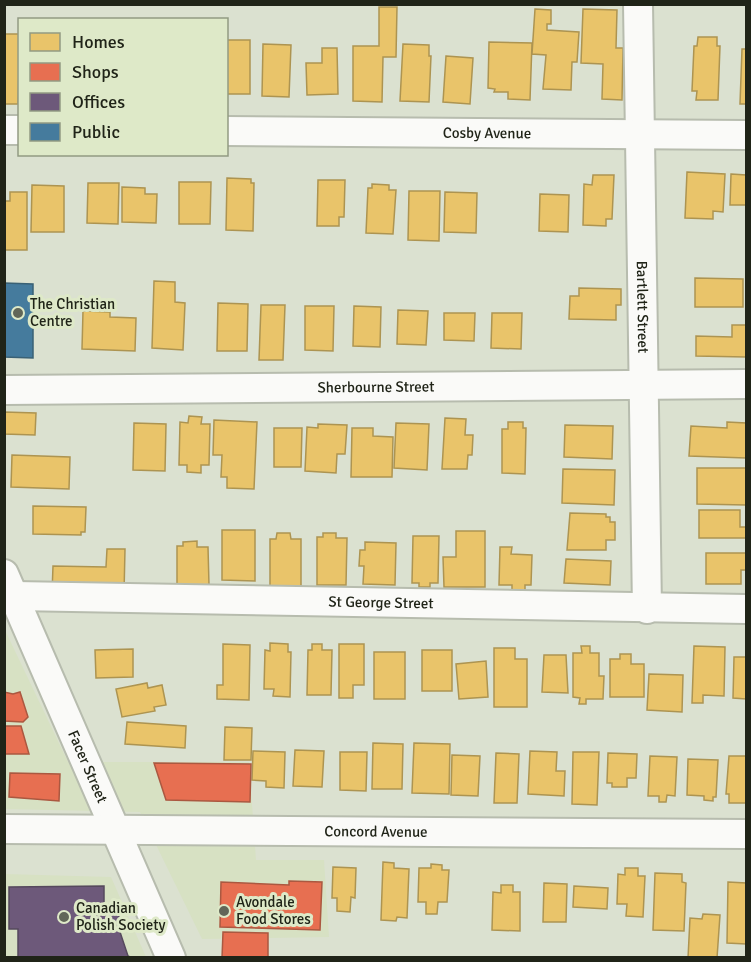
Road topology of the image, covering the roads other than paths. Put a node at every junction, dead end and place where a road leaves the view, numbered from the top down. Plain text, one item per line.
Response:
1 (638, 4) edge
2 (228, 131) edge
3 (640, 134) junction
4 (747, 135) edge
5 (645, 383) junction
6 (747, 384) edge
7 (4, 390) edge
8 (10, 585) edge
9 (647, 609) junction
10 (747, 609) edge
11 (4, 829) edge
12 (118, 832) junction
13 (747, 834) edge
14 (171, 957) edge

1 - 3 street, Bartlett Street
2 - 3 street, Cosby Avenue
3 - 4 street, Cosby Avenue
3 - 5 street, Bartlett Street
5 - 6 street, Sherbourne Street
5 - 7 street, Sherbourne Street
5 - 9 street, Bartlett Street
8 - 9 street, St George Street
8 - 12 street, Facer Street
9 - 10 street, St George Street
11 - 12 street, Concord Avenue
12 - 13 street, Concord Avenue
12 - 14 street, Facer Street

